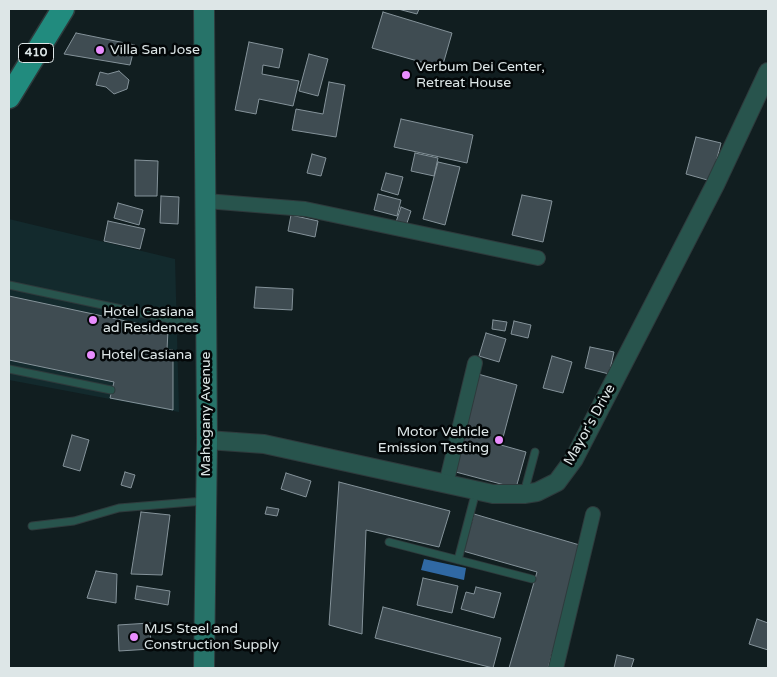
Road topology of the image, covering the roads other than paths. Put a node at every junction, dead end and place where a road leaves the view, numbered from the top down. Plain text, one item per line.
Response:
1 (62, 9) edge
2 (204, 9) edge
3 (768, 72) edge
4 (9, 98) edge
5 (206, 202) junction
6 (538, 258) dead end
7 (9, 285) edge
8 (206, 324) junction
9 (476, 362) dead end
10 (9, 369) edge
11 (111, 390) dead end
12 (207, 440) junction
13 (535, 452) dead end
14 (446, 484) junction
15 (476, 490) junction
16 (524, 494) junction
17 (206, 501) junction
18 (593, 514) dead end
19 (32, 526) dead end
20 (389, 542) dead end
21 (458, 560) junction
22 (532, 579) dead end
23 (204, 668) edge
24 (556, 668) edge

1 - 4 main road, 410
2 - 5 main road, Mahogany Avenue
3 - 16 street, Mayor's Drive
5 - 6 street
5 - 8 main road, Mahogany Avenue
7 - 8 lane
8 - 12 main road, Mahogany Avenue
9 - 14 street
10 - 11 lane
12 - 14 street, Mayor's Drive
12 - 17 main road, Mahogany Avenue
13 - 16 lane
14 - 15 street, Mayor's Drive
15 - 16 street, Mayor's Drive
15 - 21 lane
17 - 19 lane
17 - 23 main road, Mahogany Avenue
18 - 24 street
20 - 21 lane
21 - 22 lane

